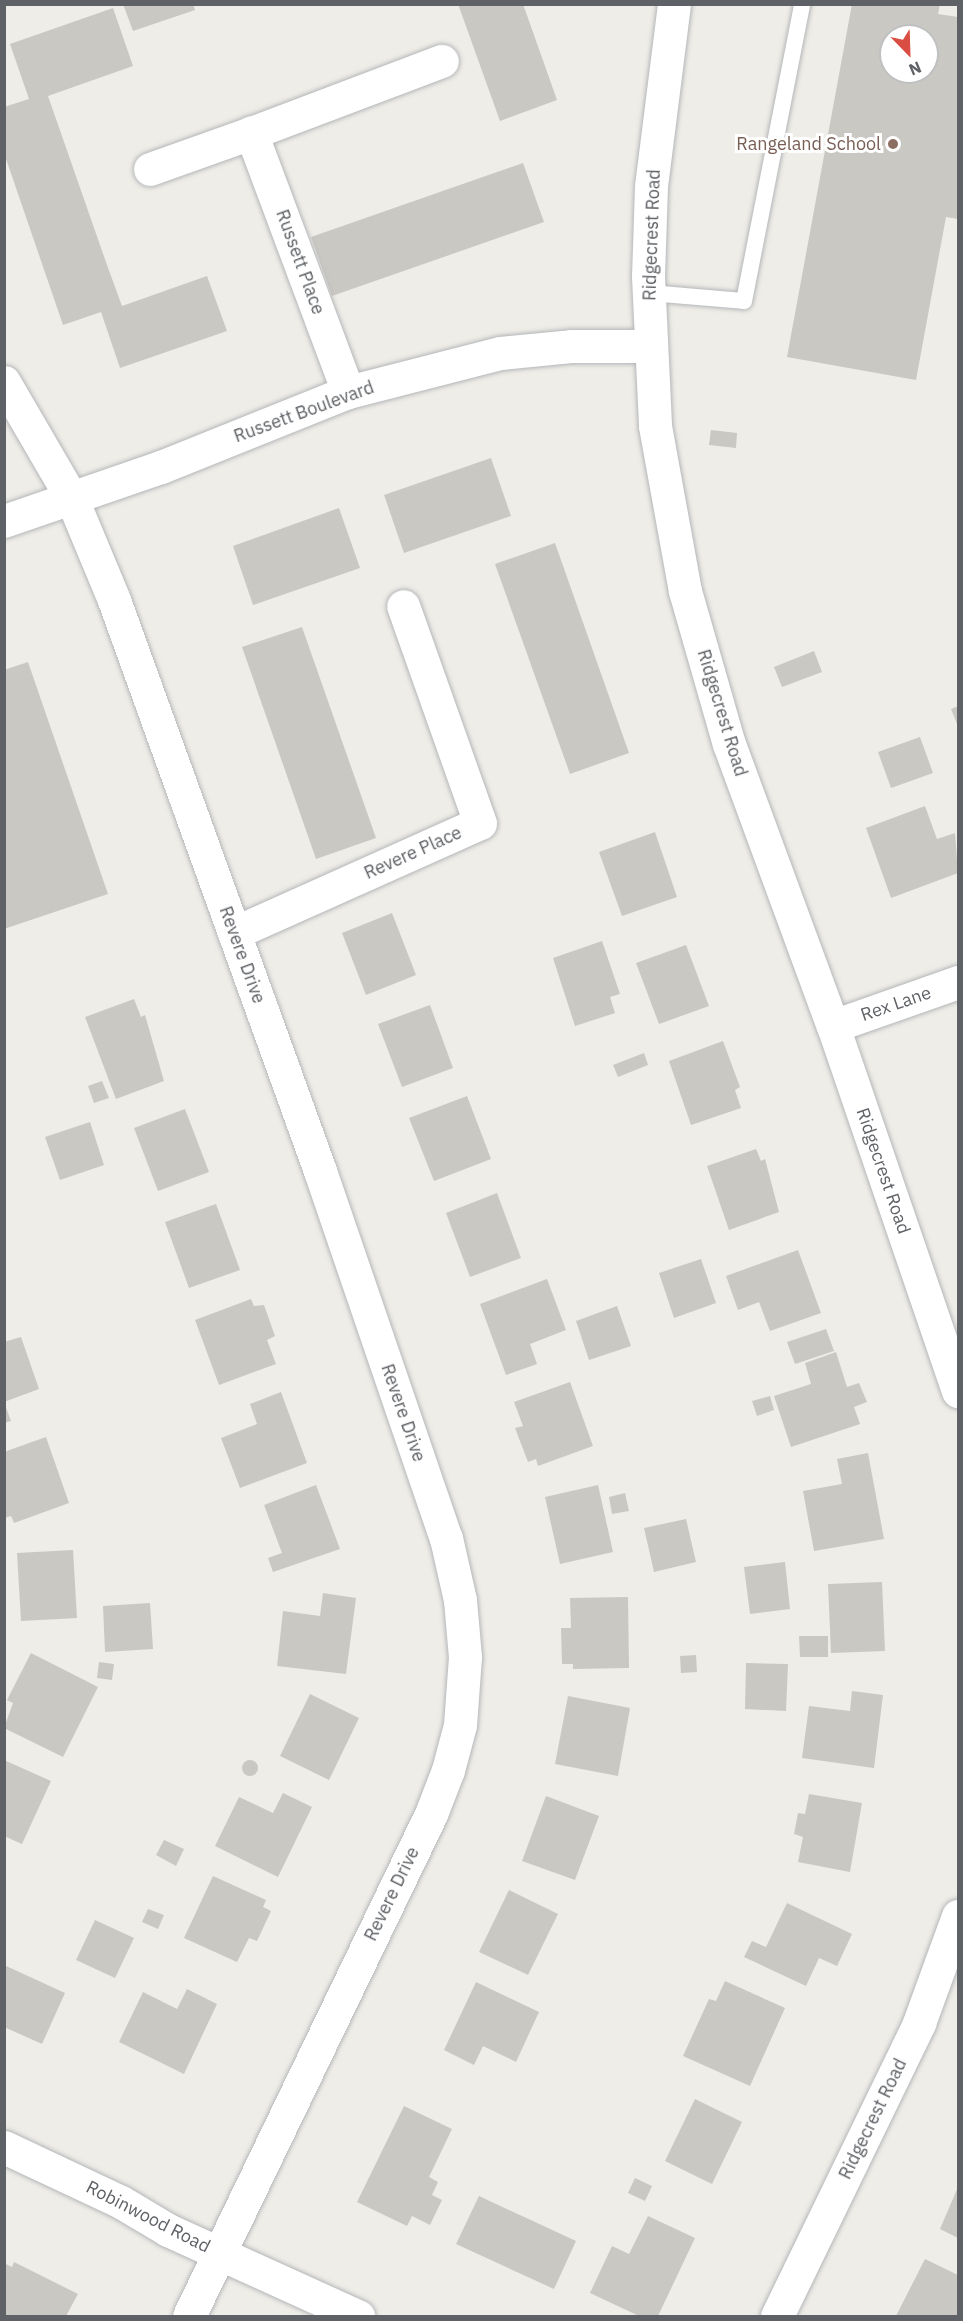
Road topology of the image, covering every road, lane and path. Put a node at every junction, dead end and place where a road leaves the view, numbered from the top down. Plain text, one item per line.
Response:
1 (674, 4) edge
2 (802, 4) edge
3 (441, 61) dead end
4 (251, 133) junction
5 (150, 169) dead end
6 (649, 293) junction
7 (650, 346) junction
8 (4, 382) edge
9 (348, 392) junction
10 (72, 499) junction
11 (4, 521) edge
12 (403, 606) dead end
13 (234, 933) junction
14 (958, 982) edge
15 (833, 1026) junction
16 (958, 1391) edge
17 (958, 1916) edge
18 (4, 2147) edge
19 (222, 2253) junction
20 (189, 2316) edge
21 (358, 2316) edge
22 (777, 2316) edge

1 - 6 street, Ridgecrest Road
2 - 6 lane
3 - 4 street
4 - 5 street
4 - 9 street, Russett Place
6 - 7 street, Ridgecrest Road
7 - 9 street, Russett Boulevard
7 - 15 street, Ridgecrest Road
8 - 10 street, Revere Drive
9 - 10 street, Russett Boulevard
10 - 11 street, Russett Boulevard
10 - 13 street, Revere Drive
12 - 13 street, Revere Place
13 - 19 street, Revere Drive
14 - 15 street, Rex Lane
15 - 16 street, Ridgecrest Road
17 - 22 street, Ridgecrest Road
18 - 19 street, Robinwood Road
19 - 20 street, Revere Drive
19 - 21 street, Robinwood Road

